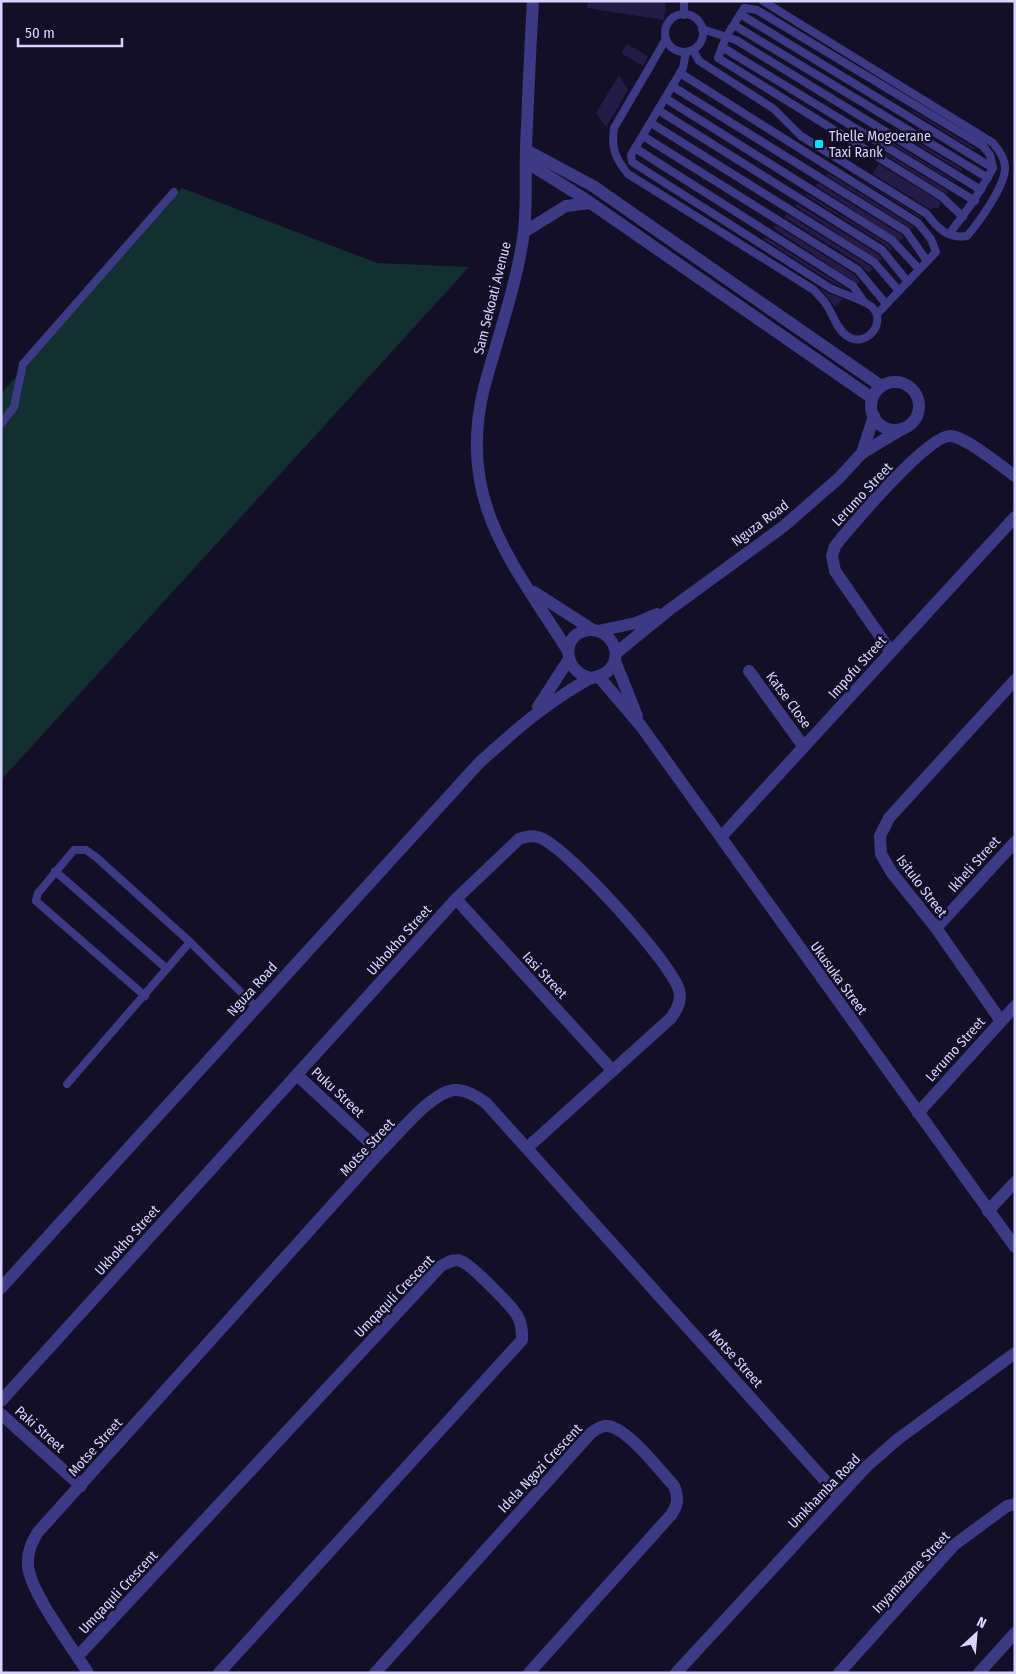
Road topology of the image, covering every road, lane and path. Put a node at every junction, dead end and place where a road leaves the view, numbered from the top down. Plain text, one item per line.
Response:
1 (533, 1) edge
2 (684, 1) edge
3 (763, 1) edge
4 (740, 14) junction
5 (684, 15) junction
6 (734, 25) junction
7 (702, 29) junction
8 (726, 37) junction
9 (666, 39) junction
10 (722, 47) junction
11 (690, 51) junction
12 (680, 73) junction
13 (672, 86) junction
14 (665, 98) junction
15 (658, 110) junction
16 (651, 122) junction
17 (643, 136) junction
18 (635, 148) junction
19 (526, 156) junction
20 (993, 168) junction
21 (988, 178) junction
22 (581, 180) junction
23 (981, 190) junction
24 (174, 192) dead end
25 (574, 192) junction
26 (975, 201) junction
27 (590, 203) junction
28 (963, 217) junction
29 (524, 232) junction
30 (949, 234) junction
31 (927, 261) junction
32 (919, 269) junction
33 (908, 282) junction
34 (899, 291) junction
35 (864, 302) junction
36 (886, 304) junction
37 (877, 314) junction
38 (881, 386) junction
39 (872, 398) junction
40 (874, 416) junction
41 (1, 424) edge
42 (902, 429) junction
43 (862, 453) junction
44 (1015, 476) edge
45 (1015, 517) edge
46 (530, 589) junction
47 (669, 610) junction
48 (596, 631) junction
49 (892, 652) junction
50 (568, 655) junction
51 (615, 657) junction
52 (749, 671) dead end
53 (595, 678) junction
54 (1015, 680) edge
55 (530, 717) junction
56 (641, 726) junction
57 (804, 747) junction
58 (721, 837) junction
59 (1015, 842) edge
60 (55, 871) junction
61 (456, 900) junction
62 (936, 928) junction
63 (190, 942) junction
64 (167, 969) junction
65 (145, 996) junction
66 (1015, 1006) edge
67 (256, 1007) junction
68 (1001, 1020) junction
69 (612, 1070) junction
70 (297, 1075) junction
71 (67, 1084) dead end
72 (918, 1113) junction
73 (528, 1147) junction
74 (380, 1152) junction
75 (1015, 1182) edge
76 (988, 1211) junction
77 (1015, 1247) edge
78 (1, 1288) edge
79 (1015, 1353) edge
80 (1, 1400) edge
81 (1, 1414) edge
82 (80, 1486) junction
83 (838, 1495) junction
84 (1015, 1504) edge
85 (1015, 1633) edge
86 (78, 1656) junction
87 (88, 1673) edge
88 (219, 1673) edge
89 (374, 1673) edge
90 (529, 1673) edge
91 (676, 1673) edge
92 (839, 1673) edge
93 (979, 1673) edge

1 - 19 street, Sam Sekoati Avenue
2 - 5 lane
3 - 30 lane
4 - 6 lane
4 - 20 lane
4 - 20 lane
5 - 7 lane
5 - 9 lane
6 - 8 lane
6 - 21 lane
7 - 8 lane
7 - 11 lane
8 - 10 lane
8 - 23 lane
9 - 11 lane
9 - 37 lane
10 - 26 lane
10 - 28 lane
11 - 12 lane
11 - 30 lane
12 - 13 lane
12 - 31 lane
13 - 14 lane
13 - 31 lane
14 - 15 lane
14 - 32 lane
15 - 16 lane
15 - 33 lane
16 - 17 lane
16 - 34 lane
17 - 18 lane
17 - 36 lane
18 - 35 lane
18 - 35 lane
19 - 22 street
19 - 25 street
19 - 29 street, Sam Sekoati Avenue
20 - 21 lane
21 - 23 lane
22 - 25 street
22 - 38 street
23 - 26 lane
24 - 41 lane
25 - 27 street
26 - 28 lane
27 - 29 street
27 - 39 street
28 - 30 lane
29 - 46 street, Sam Sekoati Avenue
31 - 32 lane
32 - 33 lane
33 - 34 lane
34 - 36 lane
35 - 37 lane
36 - 37 lane
38 - 39 street
38 - 42 street
39 - 40 street
40 - 42 street
40 - 43 street, Nguza Road
42 - 43 street, Nguza Road
43 - 47 street, Nguza Road
44 - 49 street, Lerumo Street
45 - 49 street, Impofu Street
46 - 48 street, Sam Sekoati Avenue
46 - 50 street, Sam Sekoati Avenue
47 - 48 street, Nguza Road
47 - 51 street, Nguza Road
48 - 50 street
48 - 51 street
49 - 57 street, Impofu Street
50 - 53 street
50 - 55 street, Nguza Road
51 - 53 street
51 - 56 street, Ukusuka Street
52 - 57 street, Katse Close
53 - 55 street, Nguza Road
53 - 56 street, Ukusuka Street
54 - 62 street, Isitulo Street
55 - 67 street, Nguza Road
56 - 58 street, Ukusuka Street
57 - 58 street, Impofu Street
58 - 72 street, Ukusuka Street
59 - 62 street, Ikheli Street
60 - 63 lane
60 - 64 lane
60 - 65 lane
61 - 69 street, Iasi Street
61 - 69 street, Ukhokho Street
61 - 70 street, Ukhokho Street
62 - 68 street, Isitulo Street
63 - 64 lane
63 - 67 lane
64 - 65 lane
65 - 71 lane
66 - 68 street, Lerumo Street
67 - 78 street, Nguza Road
68 - 72 street, Lerumo Street
69 - 73 street, Ukhokho Street
70 - 74 street, Puku Street
70 - 80 street, Ukhokho Street
72 - 76 street, Ukusuka Street
73 - 74 street, Motse Street
73 - 83 street, Motse Street
74 - 82 street, Motse Street
75 - 76 street
76 - 77 street, Ukusuka Street
79 - 83 street, Umkhamba Road
81 - 82 street, Paki Street
82 - 86 street, Motse Street
83 - 91 street, Umkhamba Road
84 - 92 street, Inyamazane Street
85 - 93 street
86 - 87 street, Motse Street
86 - 88 street, Umqaquli Crescent
89 - 90 street, Idela Ngozi Crescent

